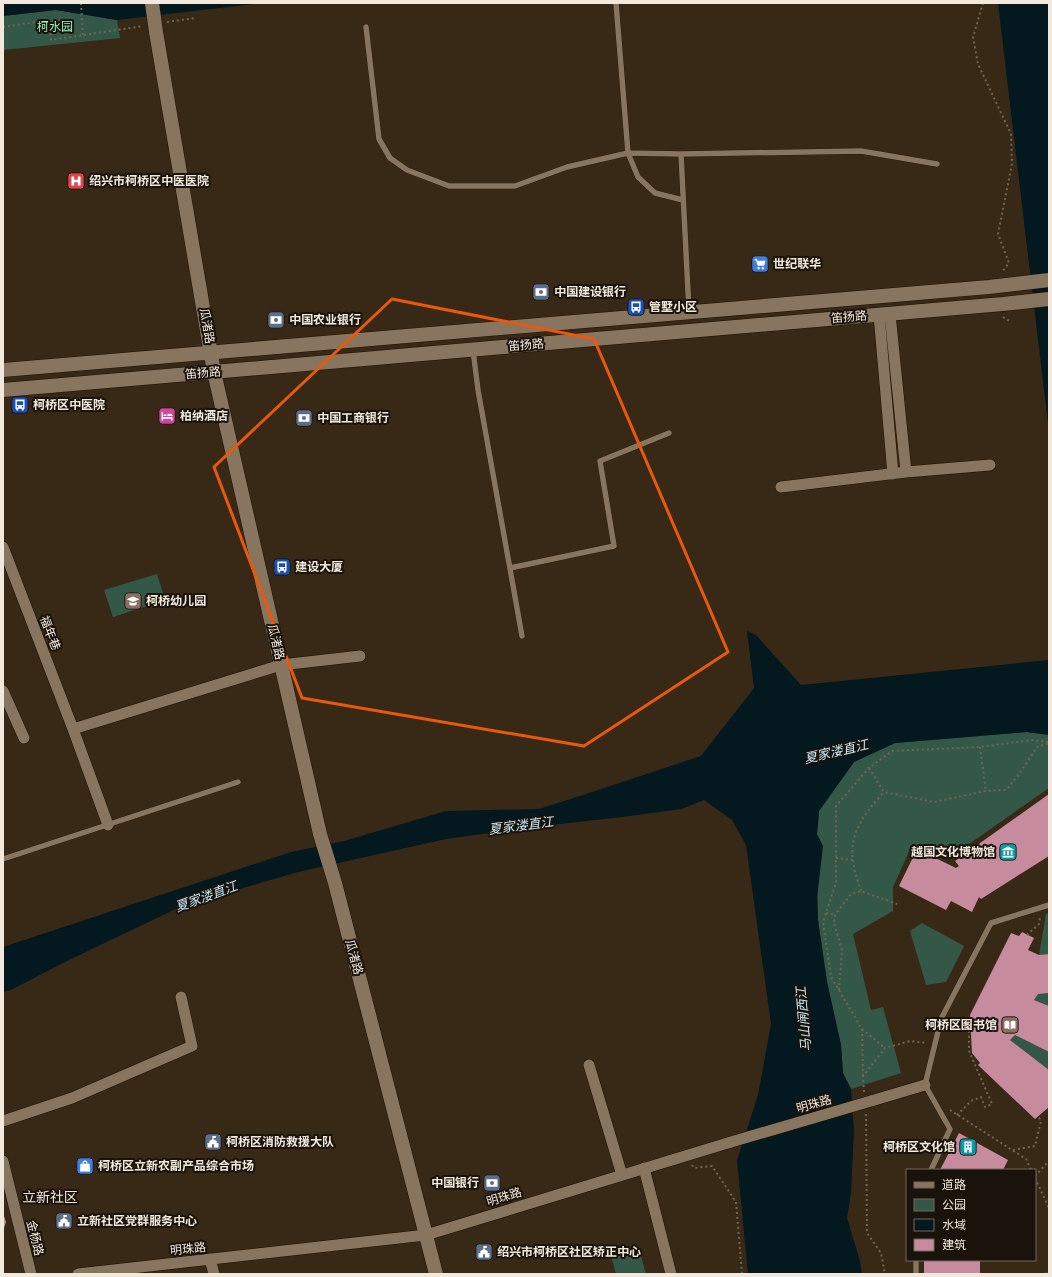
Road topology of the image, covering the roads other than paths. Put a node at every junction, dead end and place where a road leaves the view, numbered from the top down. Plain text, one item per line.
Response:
1 (152, 3) edge
2 (616, 3) edge
3 (366, 27) dead end
4 (628, 153) junction
5 (681, 154) junction
6 (937, 164) dead end
7 (683, 200) junction
8 (1049, 280) edge
9 (1049, 299) edge
10 (689, 312) junction
11 (884, 314) junction
12 (473, 350) junction
13 (211, 352) junction
14 (3, 370) edge
15 (214, 372) junction
16 (3, 390) edge
17 (669, 433) dead end
18 (990, 465) dead end
19 (906, 472) junction
20 (893, 474) junction
21 (782, 487) dead end
22 (3, 547) edge
23 (510, 568) junction
24 (522, 636) dead end
25 (360, 656) dead end
26 (281, 665) junction
27 (3, 691) edge
28 (73, 728) junction
29 (24, 738) dead end
30 (238, 782) dead end
31 (108, 825) junction
32 (3, 859) edge
33 (1049, 905) edge
34 (181, 997) dead end
35 (589, 1065) dead end
36 (925, 1085) junction
37 (3, 1121) edge
38 (3, 1161) edge
39 (644, 1168) junction
40 (931, 1169) edge
41 (622, 1175) junction
42 (426, 1235) junction
43 (210, 1259) junction
44 (916, 1261) edge
45 (31, 1274) edge
46 (78, 1274) edge
47 (214, 1274) edge
48 (436, 1274) edge
49 (672, 1274) edge
50 (916, 1274) edge

1 - 13 street, 瓜渚路, bridge
2 - 4 lane
3 - 4 lane
4 - 5 lane
4 - 7 lane
5 - 6 lane
5 - 7 lane
7 - 10 lane
8 - 10 street, 笛扬路
9 - 11 street, 笛扬路
10 - 13 street, 笛扬路
11 - 12 street, 笛扬路
11 - 19 street
11 - 20 street
12 - 15 street, 笛扬路
12 - 23 lane
13 - 14 street, 笛扬路
13 - 15 street, 瓜渚路
15 - 16 street, 笛扬路
15 - 26 street, 瓜渚路
17 - 23 lane
18 - 19 street
19 - 20 street
20 - 21 street
22 - 28 street, 福年巷
23 - 24 lane
25 - 26 street
26 - 28 street
26 - 42 street, 瓜渚路
27 - 29 street
28 - 31 street, 福年巷
30 - 31 lane
31 - 32 lane
33 - 36 lane
34 - 37 street
35 - 41 street
36 - 39 street, 明珠路, bridge
36 - 40 lane
38 - 45 street, 金杨路
39 - 41 street, 明珠路
39 - 49 street
41 - 42 street, 明珠路
42 - 43 street, 明珠路
42 - 48 street, 瓜渚路
43 - 46 street, 明珠路
43 - 47 street
44 - 50 lane

